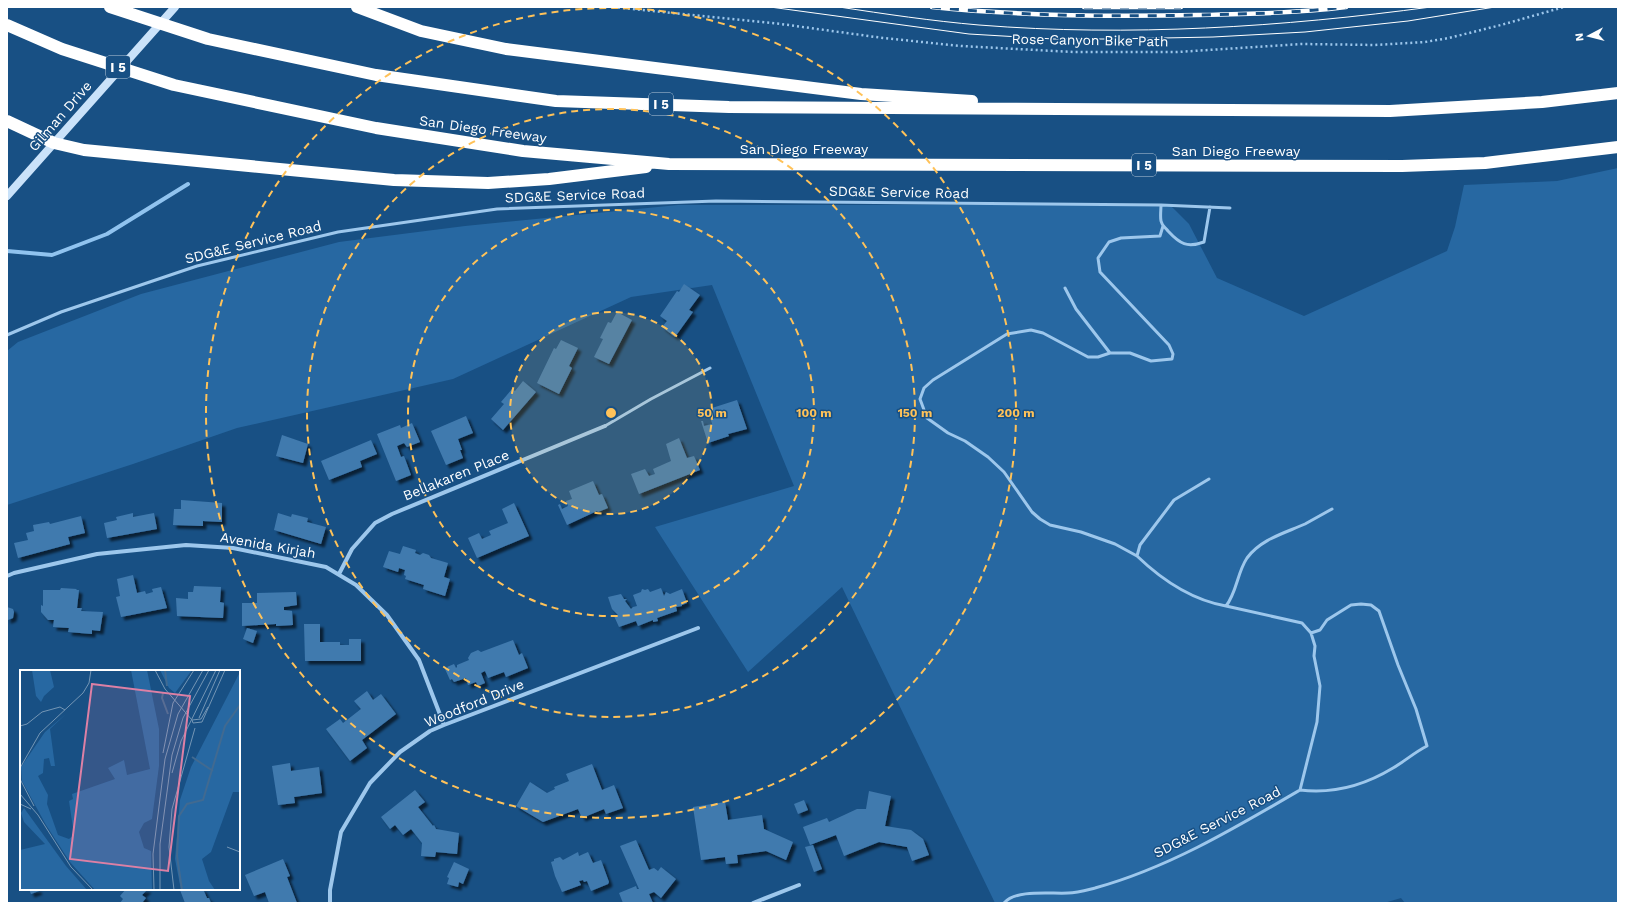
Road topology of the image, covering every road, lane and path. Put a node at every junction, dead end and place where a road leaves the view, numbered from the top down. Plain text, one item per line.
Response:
1 (110, 7) edge
2 (175, 7) edge
3 (357, 7) edge
4 (613, 7) edge
5 (1564, 7) edge
6 (7, 25) edge
7 (1618, 93) edge
8 (1120, 110) junction
9 (7, 121) edge
10 (54, 143) junction
11 (1618, 147) edge
12 (669, 164) junction
13 (7, 196) edge
14 (1161, 205) junction
15 (1210, 207) junction
16 (1230, 208) dead end
17 (1163, 226) junction
18 (1065, 288) dead end
19 (7, 335) edge
20 (1110, 353) junction
21 (710, 368) dead end
22 (605, 426) joint
23 (1209, 479) dead end
24 (1332, 509) dead end
25 (1137, 556) junction
26 (339, 574) junction
27 (7, 576) edge
28 (1226, 606) junction
29 (698, 628) dead end
30 (1311, 633) junction
31 (444, 724) junction
32 (1300, 790) junction
33 (799, 885) dead end
34 (330, 903) edge
35 (754, 903) edge
36 (1004, 903) edge

1 - 8 highway, I 5
2 - 10 main road, Gilman Drive
3 - 8 highway
4 - 5 path, Rose Canyon Bike Path
6 - 12 highway, San Diego Freeway / I 5
7 - 8 highway, I 5
9 - 10 highway
10 - 12 highway
10 - 13 main road, Gilman Drive
11 - 12 highway, San Diego Freeway / I 5
14 - 15 lane, SDG&E Service Road
14 - 17 lane
14 - 19 lane, SDG&E Service Road
15 - 16 lane, SDG&E Service Road
15 - 17 lane
17 - 20 lane
18 - 20 lane
20 - 25 lane
21 - 22 lane
22 - 26 street, Bellakaren Place
23 - 25 lane
24 - 28 lane
25 - 28 lane
26 - 27 street, Avenida Kirjah
26 - 31 street, Avenida Kirjah
28 - 30 lane
29 - 31 street, Woodford Drive
30 - 32 lane, SDG&E Service Road
30 - 32 lane, SDG&E Service Road
31 - 34 street, Woodford Drive
32 - 36 lane, SDG&E Service Road
33 - 35 street

